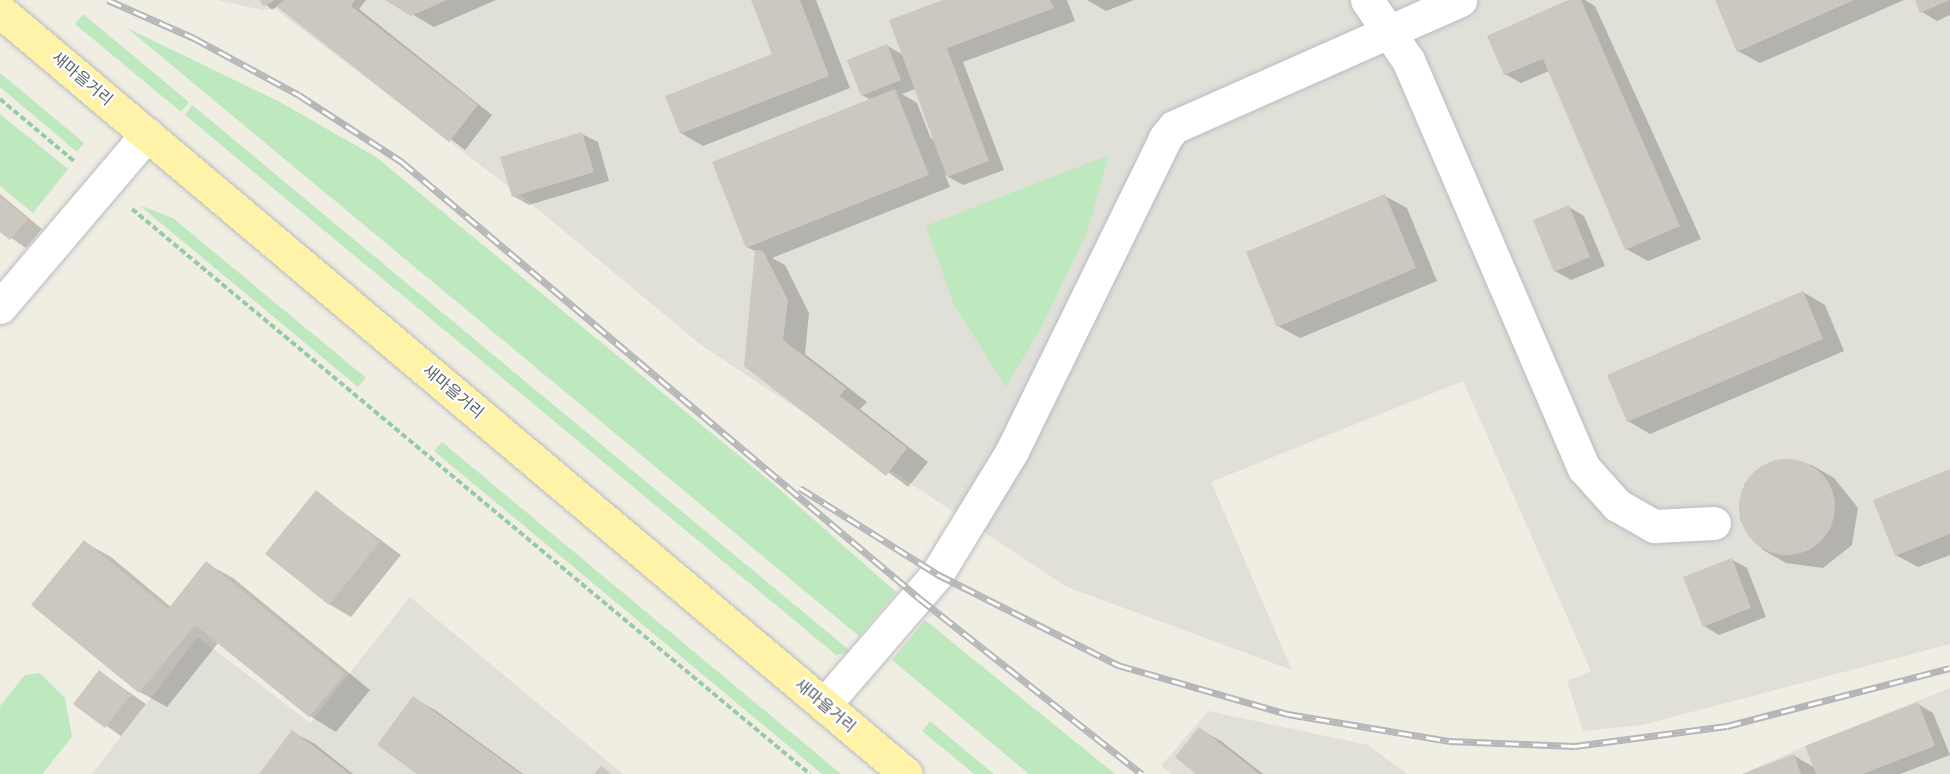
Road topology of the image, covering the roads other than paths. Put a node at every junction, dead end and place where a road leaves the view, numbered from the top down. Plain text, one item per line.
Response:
1 (1367, 0) edge
2 (1461, 0) edge
3 (0, 11) edge
4 (1386, 30) junction
5 (147, 134) junction
6 (0, 307) edge
7 (1714, 523) dead end
8 (824, 705) junction
9 (906, 774) edge

1 - 4 street
2 - 4 street
3 - 5 main road, 새마을거리
4 - 7 street
4 - 8 street
5 - 6 street
5 - 8 main road, 새마을거리
8 - 9 main road, 새마을거리

